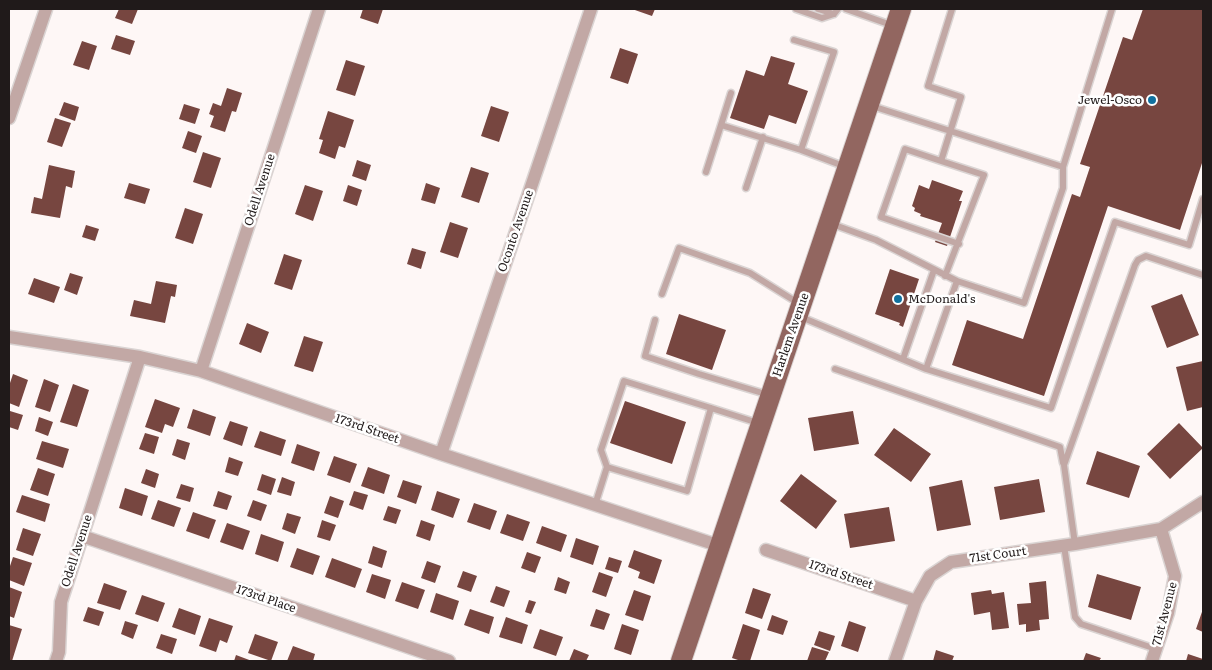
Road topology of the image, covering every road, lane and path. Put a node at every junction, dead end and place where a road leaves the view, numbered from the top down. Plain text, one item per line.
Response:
1 (46, 9) edge
2 (319, 9) edge
3 (591, 9) edge
4 (796, 9) edge
5 (818, 9) edge
6 (846, 9) edge
7 (952, 9) edge
8 (1112, 9) edge
9 (836, 12) edge
10 (898, 18) edge
11 (794, 40) dead end
12 (731, 93) dead end
13 (868, 105) junction
14 (9, 118) edge
15 (721, 125) junction
16 (951, 131) junction
17 (762, 137) junction
18 (801, 150) junction
19 (941, 161) junction
20 (848, 167) junction
21 (1064, 167) junction
22 (706, 172) dead end
23 (746, 188) dead end
24 (1203, 199) edge
25 (828, 223) junction
26 (959, 244) junction
27 (934, 270) junction
28 (1203, 275) edge
29 (945, 276) junction
30 (956, 281) junction
31 (662, 294) dead end
32 (799, 310) junction
33 (655, 320) dead end
34 (9, 337) edge
35 (140, 357) junction
36 (903, 359) junction
37 (835, 369) dead end
38 (926, 369) junction
39 (201, 371) junction
40 (771, 395) junction
41 (711, 408) junction
42 (761, 424) junction
43 (441, 454) junction
44 (1064, 465) junction
45 (607, 467) junction
46 (1203, 502) edge
47 (595, 505) junction
48 (1161, 529) junction
49 (82, 536) junction
50 (1070, 545) junction
51 (720, 546) junction
52 (766, 550) dead end
53 (916, 601) junction
54 (1154, 655) edge
55 (56, 661) edge
56 (449, 661) edge
57 (681, 661) edge
58 (895, 661) edge

1 - 14 street
2 - 39 street, Odell Avenue
3 - 43 street, Oconto Avenue
4 - 9 lane
5 - 9 lane
6 - 10 lane
7 - 16 lane
8 - 21 lane
10 - 13 main road, Harlem Avenue
11 - 18 lane
12 - 15 lane
13 - 16 lane
13 - 20 main road, Harlem Avenue
15 - 17 lane
15 - 22 lane
16 - 19 lane
16 - 21 lane
17 - 18 lane
17 - 23 lane
18 - 20 lane
19 - 26 lane
19 - 26 lane
20 - 25 main road, Harlem Avenue
21 - 30 lane
24 - 38 lane
25 - 27 lane
25 - 32 main road, Harlem Avenue
26 - 29 lane
27 - 29 lane
27 - 36 lane
28 - 44 lane
29 - 30 lane
30 - 38 lane
31 - 32 lane
32 - 36 lane
32 - 40 main road, Harlem Avenue
33 - 40 lane
34 - 35 street, 173rd Street
35 - 39 street, 173rd Street
35 - 49 street, Odell Avenue
36 - 38 lane
37 - 44 lane
39 - 43 street, 173rd Street
40 - 42 main road, Harlem Avenue
41 - 42 lane
41 - 45 lane
41 - 45 lane
42 - 51 main road, Harlem Avenue
43 - 47 street, 173rd Street
44 - 50 lane
45 - 47 lane
46 - 48 street
47 - 51 street, 173rd Street
48 - 50 street, 71st Court
48 - 54 street, 71st Avenue
49 - 55 street, Odell Avenue
49 - 56 street, 173rd Place
50 - 53 street, 71st Court
50 - 54 lane
51 - 57 main road, Harlem Avenue
52 - 53 street, 173rd Street
53 - 58 street, 71st Court

